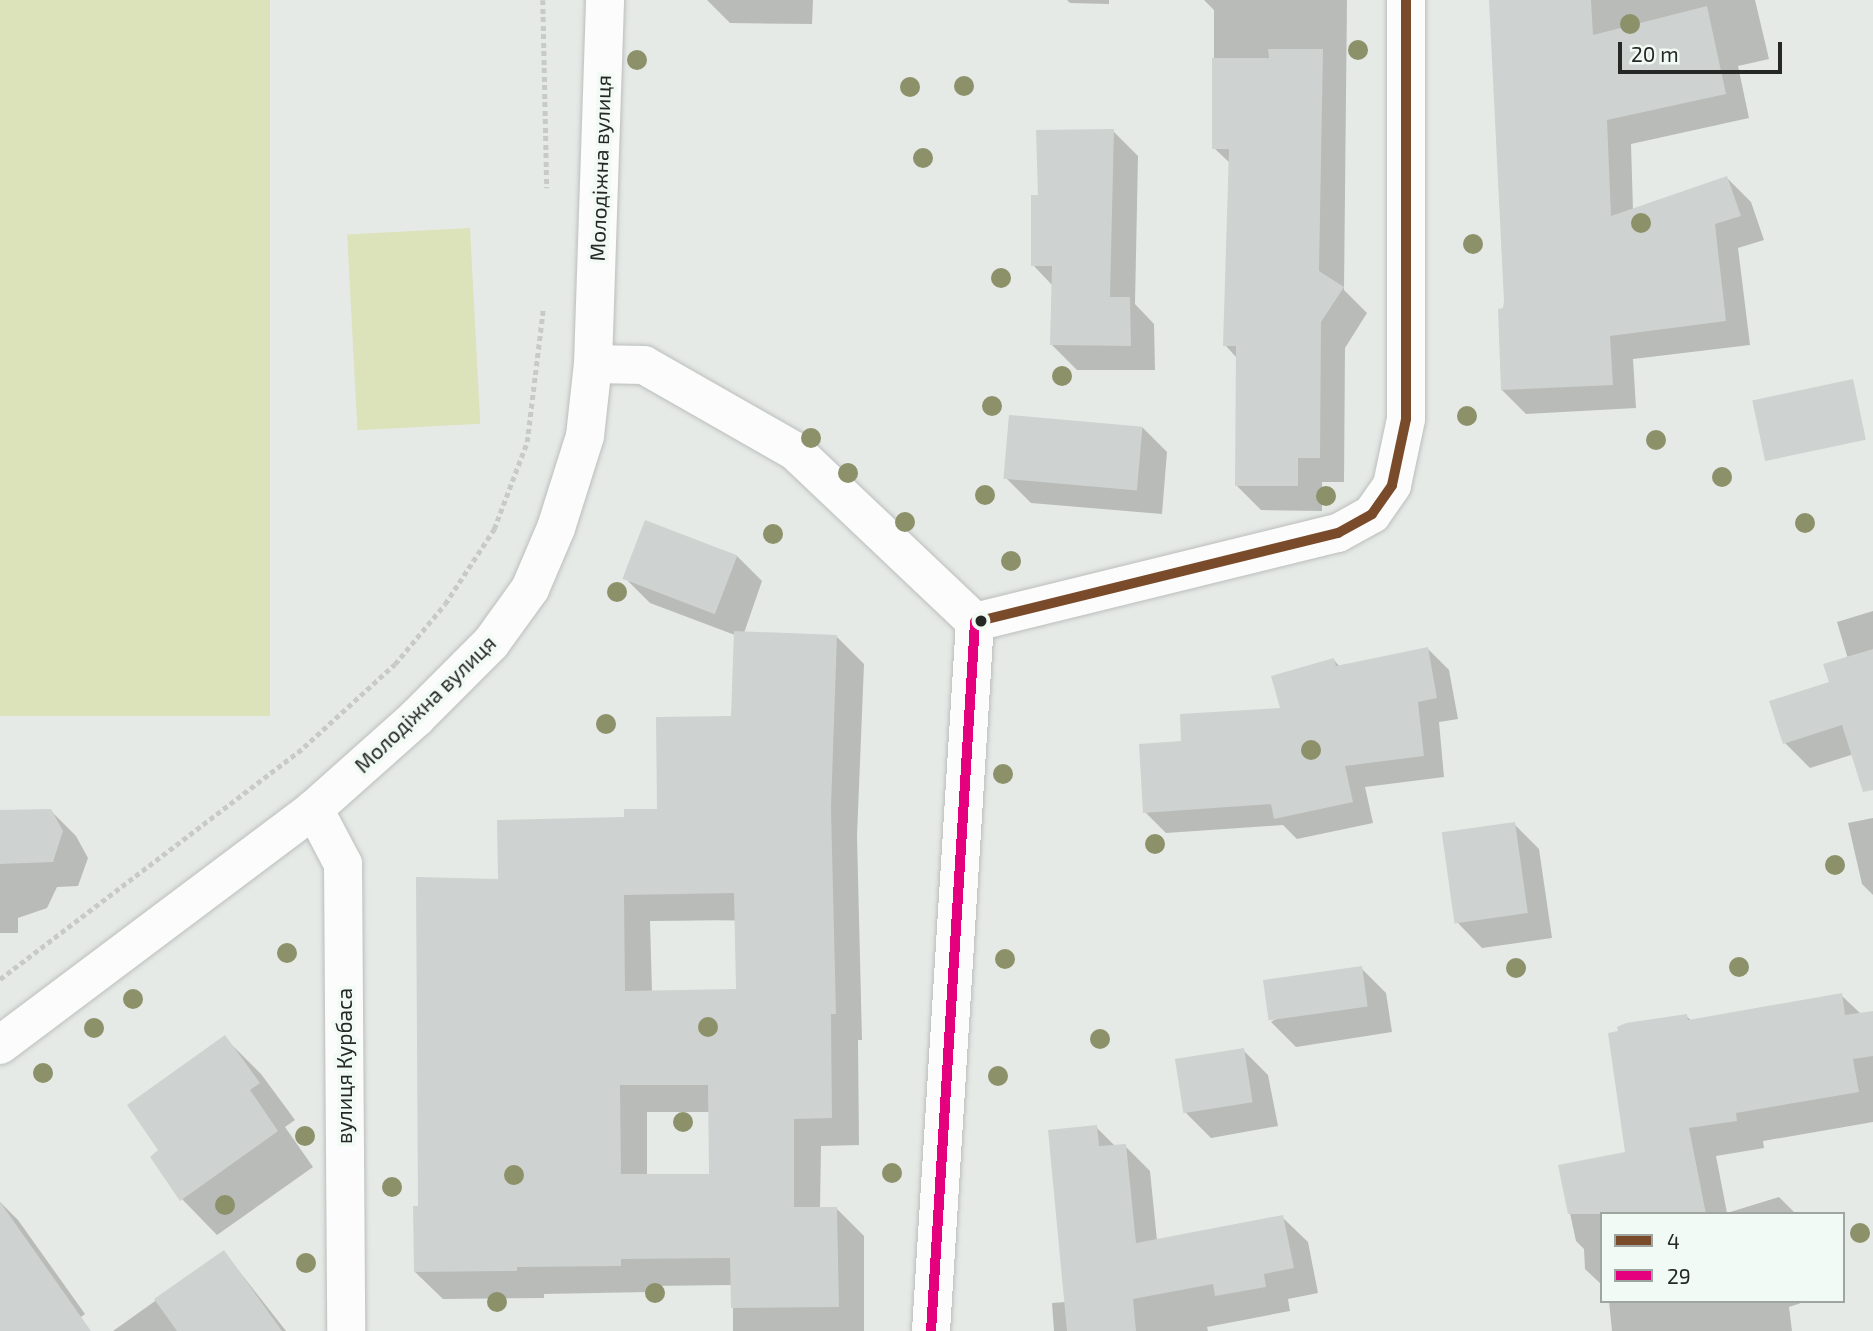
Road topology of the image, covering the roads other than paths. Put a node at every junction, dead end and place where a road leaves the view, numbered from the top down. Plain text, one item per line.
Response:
1 (605, 0) edge
2 (1406, 0) edge
3 (593, 365) junction
4 (975, 622) junction
5 (314, 809) junction
6 (0, 1045) edge
7 (346, 1331) edge
8 (931, 1331) edge

1 - 3 street, Молодіжна вулиця
2 - 4 street
3 - 4 street
3 - 5 street, Молодіжна вулиця
4 - 8 street
5 - 6 street, Молодіжна вулиця
5 - 7 street, вулиця Курбаса

